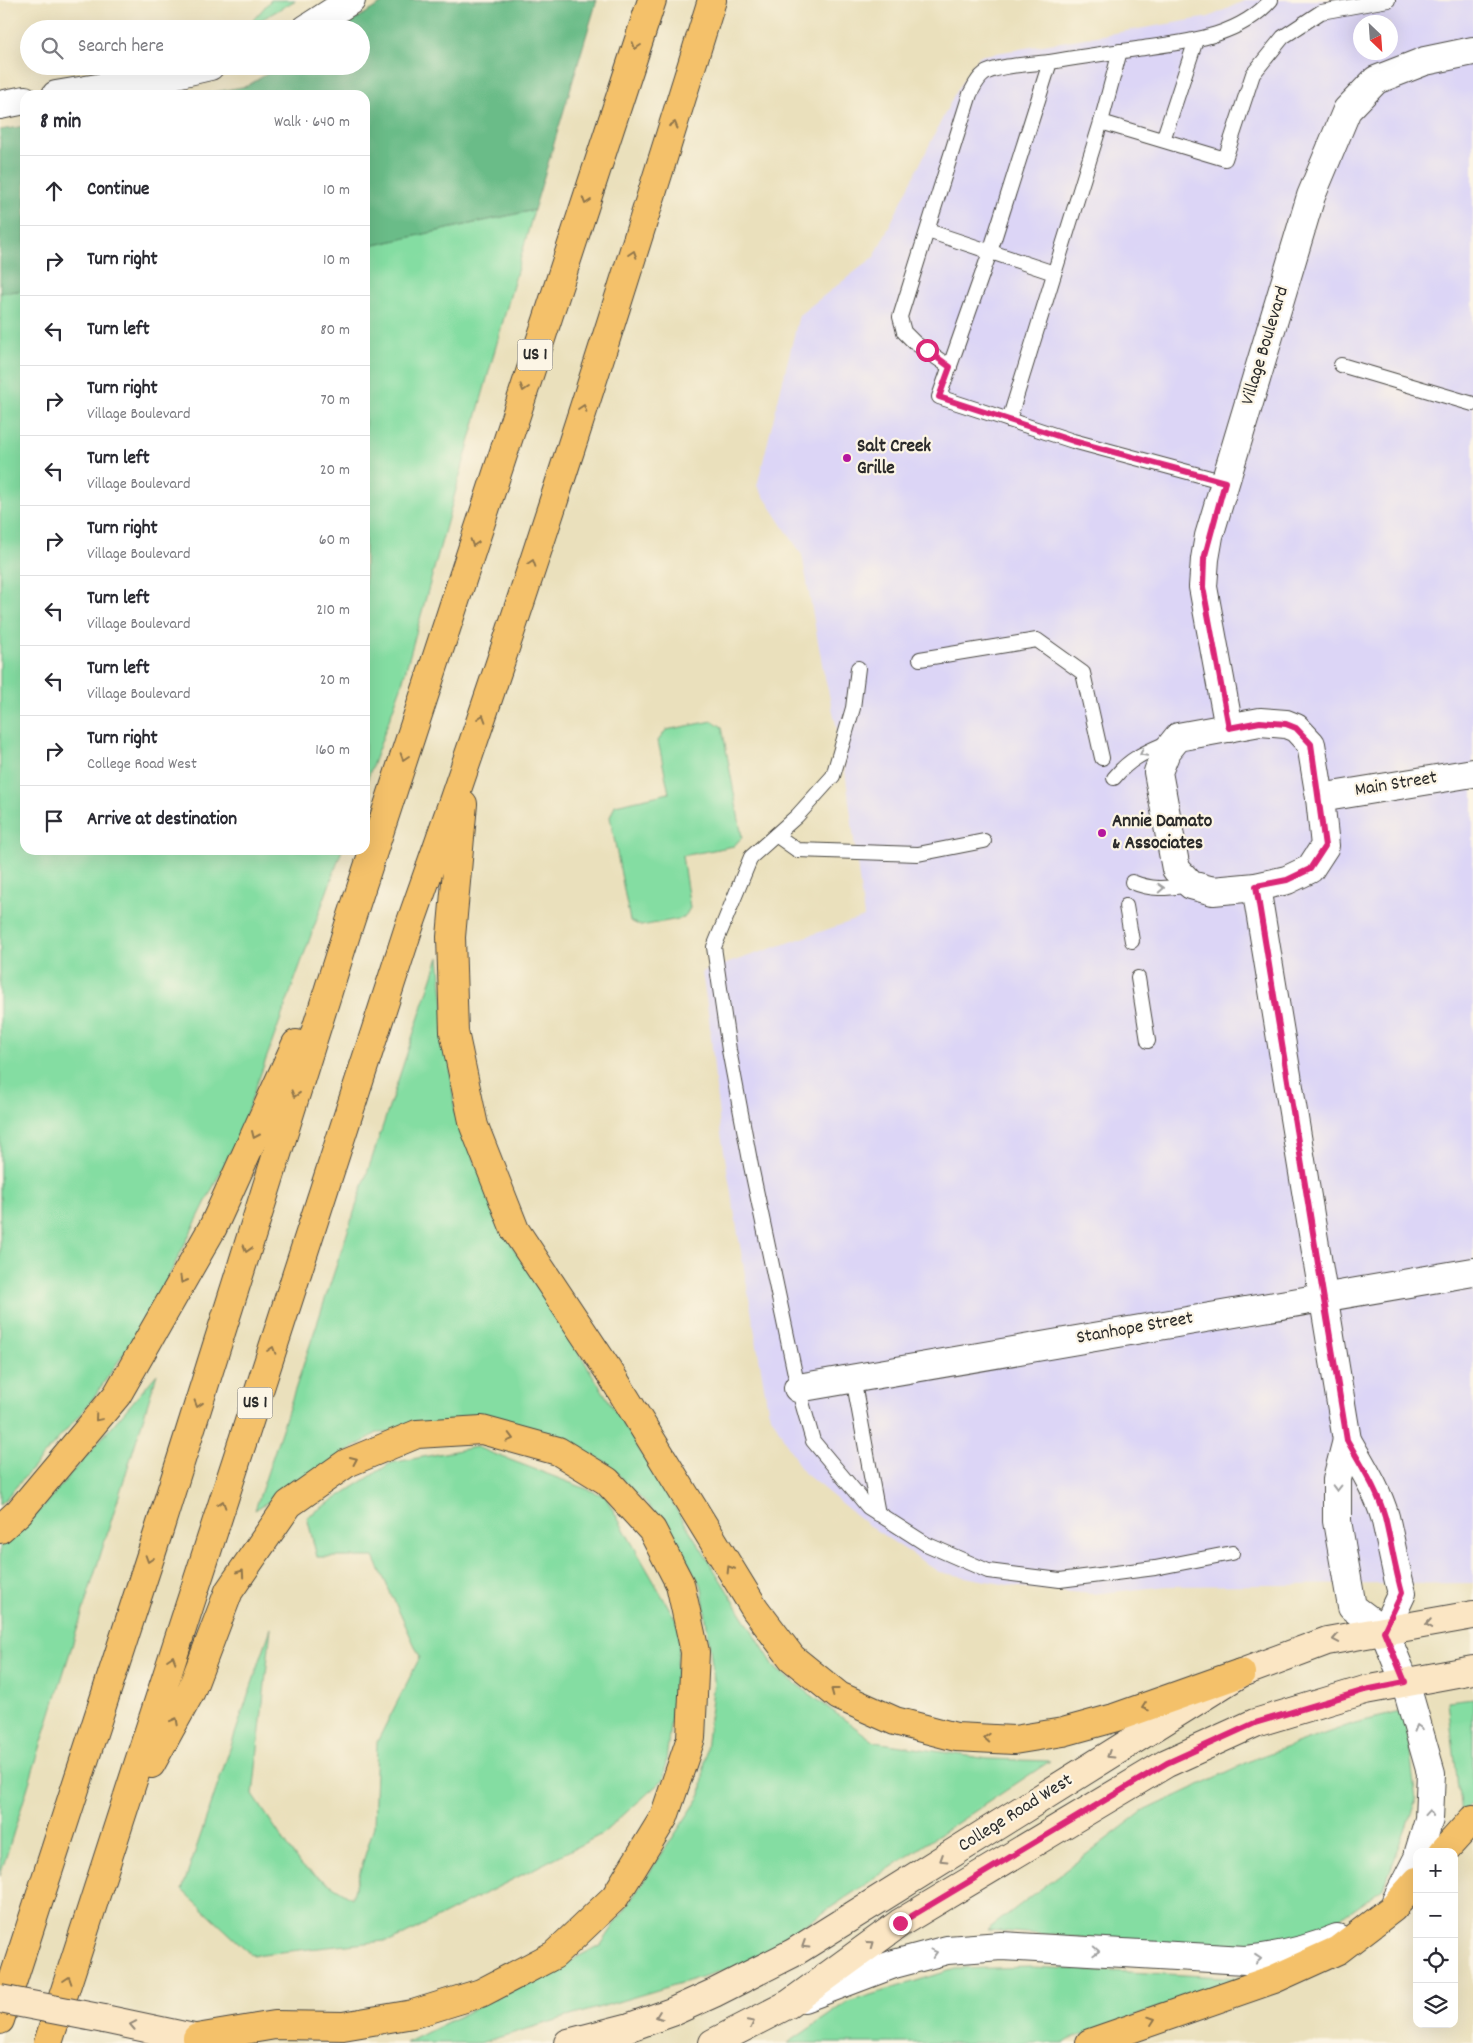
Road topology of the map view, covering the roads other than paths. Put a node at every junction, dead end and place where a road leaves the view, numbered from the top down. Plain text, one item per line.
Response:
1 (351, 0) edge
2 (712, 0) edge
3 (1271, 0) edge
4 (1388, 0) edge
5 (651, 1) edge
6 (320, 20) edge
7 (1196, 40) junction
8 (1120, 51) junction
9 (1473, 51) edge
10 (1050, 62) junction
11 (172, 75) edge
12 (86, 90) edge
13 (20, 101) edge
14 (0, 104) edge
15 (1101, 122) junction
16 (1163, 140) junction
17 (928, 230) junction
18 (990, 252) junction
19 (1054, 273) junction
20 (1341, 365) dead end
21 (950, 367) junction
22 (1473, 404) edge
23 (1008, 420) junction
24 (1225, 482) junction
25 (920, 659) dead end
26 (858, 668) dead end
27 (1229, 728) junction
28 (1178, 737) junction
29 (1102, 758) dead end
30 (467, 764) junction
31 (1473, 773) edge
32 (1114, 778) dead end
33 (1320, 798) junction
34 (776, 835) junction
35 (984, 841) dead end
36 (1132, 882) dead end
37 (1191, 885) junction
38 (1256, 886) junction
39 (1127, 912) dead end
40 (347, 931) junction
41 (1132, 941) dead end
42 (1138, 978) dead end
43 (1148, 1041) dead end
44 (1473, 1272) edge
45 (1324, 1296) junction
46 (853, 1378) junction
47 (798, 1388) junction
48 (1347, 1440) junction
49 (878, 1514) junction
50 (0, 1529) edge
51 (1232, 1553) dead end
52 (1473, 1615) edge
53 (1384, 1631) junction
54 (1473, 1670) edge
55 (1241, 1673) junction
56 (1405, 1682) junction
57 (1473, 1819) edge
58 (118, 1825) junction
59 (1420, 1848) edge
60 (1447, 1848) edge
61 (1413, 1868) edge
62 (1413, 1886) edge
63 (1393, 1908) junction
64 (0, 1999) edge
65 (789, 2004) junction
66 (0, 2020) edge
67 (207, 2041) edge
68 (48, 2043) edge
69 (568, 2043) edge
70 (713, 2043) edge
71 (1090, 2043) edge

1 - 6 street
30 -> 2 highway, US 1
3 - 7 lane
4 - 16 lane
5 -> 40 highway, US 1
7 - 8 lane
7 - 16 lane
8 - 10 lane
8 - 15 lane
9 - 24 street, Village Boulevard
10 - 17 lane
10 - 18 lane
11 - 12 street
13 - 14 street
15 - 16 lane
15 - 19 lane
17 - 18 lane
17 - 21 lane
18 - 19 lane
18 - 21 lane
19 - 23 lane
20 - 22 lane
21 - 23 lane
23 - 24 lane
24 - 27 street, Village Boulevard
25 - 29 lane
26 - 34 lane
27 - 28 street
27 - 33 street
28 -> 32 lane
28 - 37 street
55 -> 30 highway
58 -> 30 highway, US 1
31 - 33 street, Main Street
33 - 38 street
34 - 35 lane
34 - 47 lane
36 -> 37 lane
37 - 38 street
38 - 45 street
39 - 41 lane
40 -> 50 highway
40 -> 66 highway, US 1
42 - 43 lane
44 - 45 street, Stanhope Street
45 - 46 street, Stanhope Street
45 - 48 street
46 - 47 street, Stanhope Street
46 - 49 lane
47 - 49 lane
48 - 53 street
48 -> 53 street
49 - 51 lane
52 -> 53 street, College Road West
53 -> 55 street, College Road West
53 - 56 street
54 - 56 street, College Road West
55 -> 69 street, College Road West
59 -> 56 street
65 -> 56 street, College Road West
57 - 60 highway
58 -> 67 highway
68 -> 58 highway, US 1
61 - 63 street
62 - 63 highway
65 -> 63 street
71 -> 63 highway
67 -> 64 street, bridge
70 -> 65 street, College Road West

